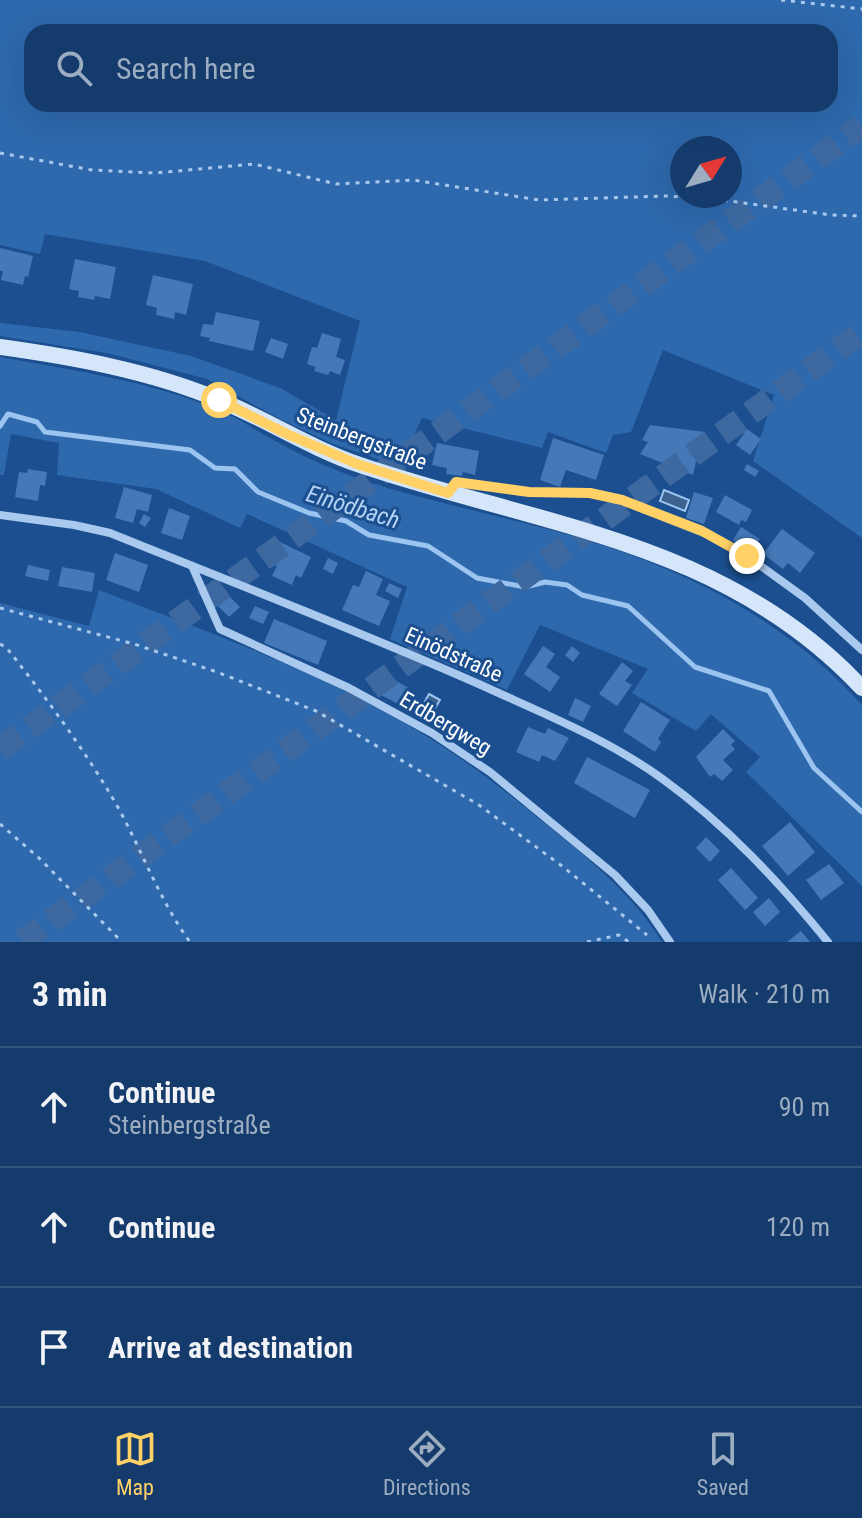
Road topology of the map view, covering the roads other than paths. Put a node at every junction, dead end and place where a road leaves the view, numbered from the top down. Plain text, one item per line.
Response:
1 (0, 347) edge
2 (448, 493) junction
3 (0, 515) edge
4 (192, 566) junction
5 (862, 650) edge
6 (862, 688) edge
7 (670, 942) edge
8 (828, 942) edge

1 - 2 main road, Steinbergstraße
2 - 5 street
2 - 6 main road, Steinbergstraße
3 - 4 street, Einödstraße
4 - 7 street, Erdbergweg
4 - 8 street, Einödstraße

